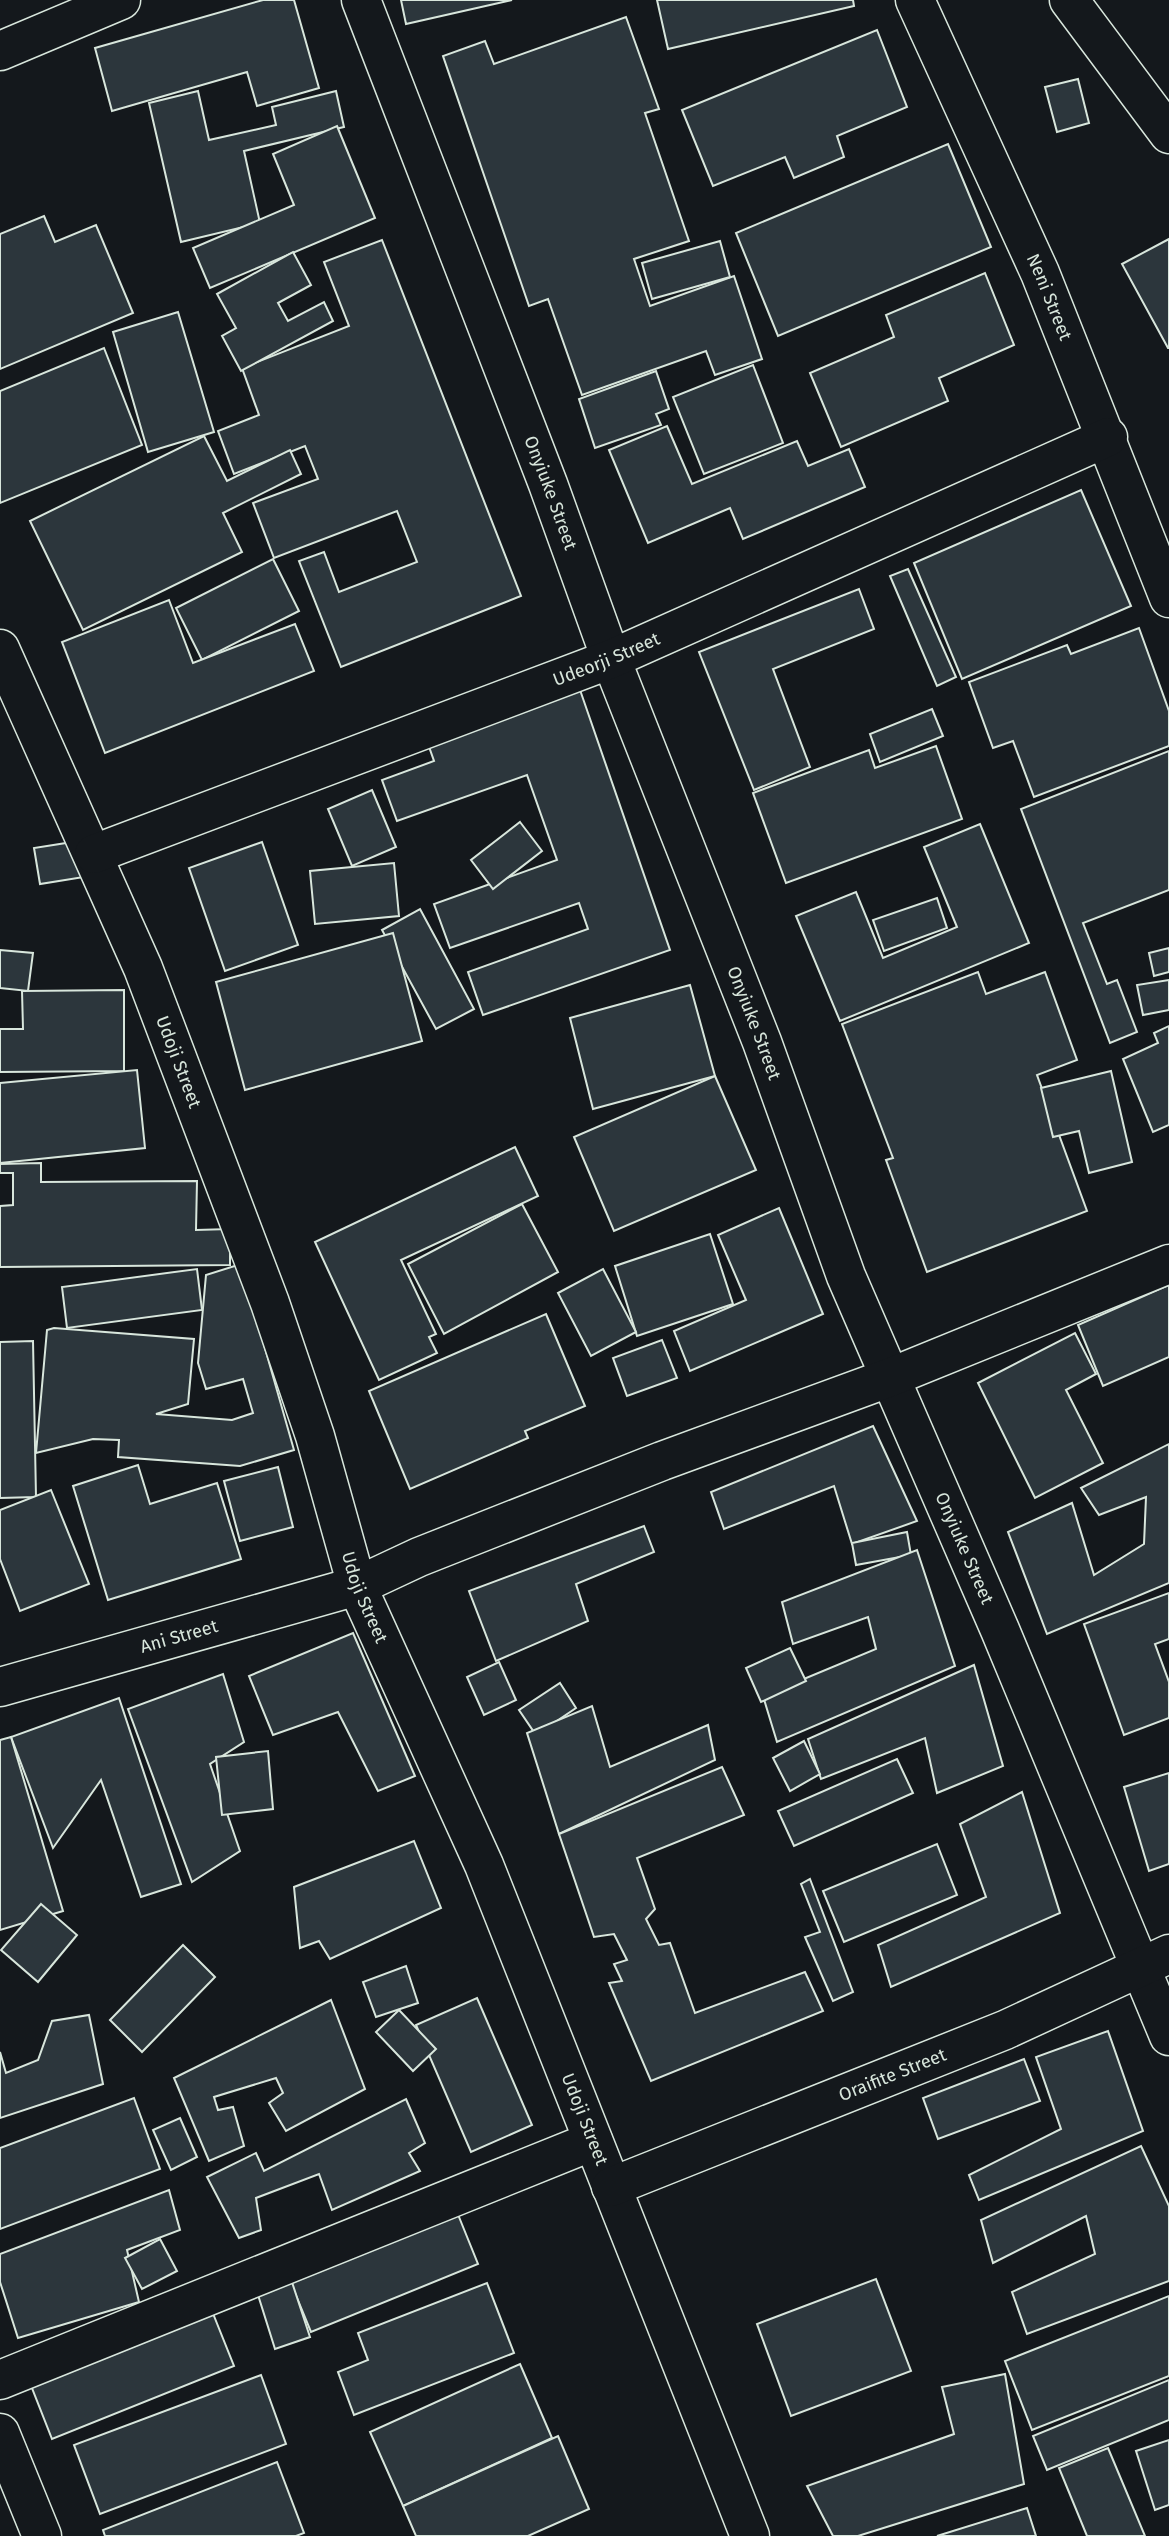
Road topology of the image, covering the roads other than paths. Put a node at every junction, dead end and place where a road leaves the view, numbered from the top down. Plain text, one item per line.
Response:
1 (121, 0) edge
2 (361, 0) edge
3 (915, 0) edge
4 (1069, 0) edge
5 (0, 51) edge
6 (1169, 134) edge
7 (1108, 437) junction
8 (1169, 598) edge
9 (0, 649) edge
10 (611, 659) junction
11 (94, 854) junction
12 (1169, 1264) edge
13 (891, 1377) junction
14 (357, 1586) junction
15 (0, 1687) edge
16 (1154, 1960) edge
17 (1169, 2036) edge
18 (593, 2141) junction
19 (611, 2187) junction
20 (0, 2380) edge
21 (0, 2433) edge
22 (42, 2536) edge
23 (750, 2536) edge

1 - 5 street
2 - 10 street, Onyiuke Street
3 - 7 street, Neni Street
4 - 6 street
7 - 8 street, Neni Street
7 - 10 street, Udeorji Street
9 - 11 street, Udoji Street
10 - 11 street, Udeorji Street
10 - 13 street, Onyiuke Street
11 - 14 street, Udoji Street
12 - 13 street, Ani Street
13 - 14 street, Ani Street
13 - 16 street, Onyiuke Street
14 - 15 street, Ani Street
14 - 18 street, Udoji Street
16 - 17 street, Onyiuke Street
16 - 19 street, Oraifite Street
18 - 19 street, Udoji Street
18 - 20 street
19 - 23 street, Udoji Street
21 - 22 street

